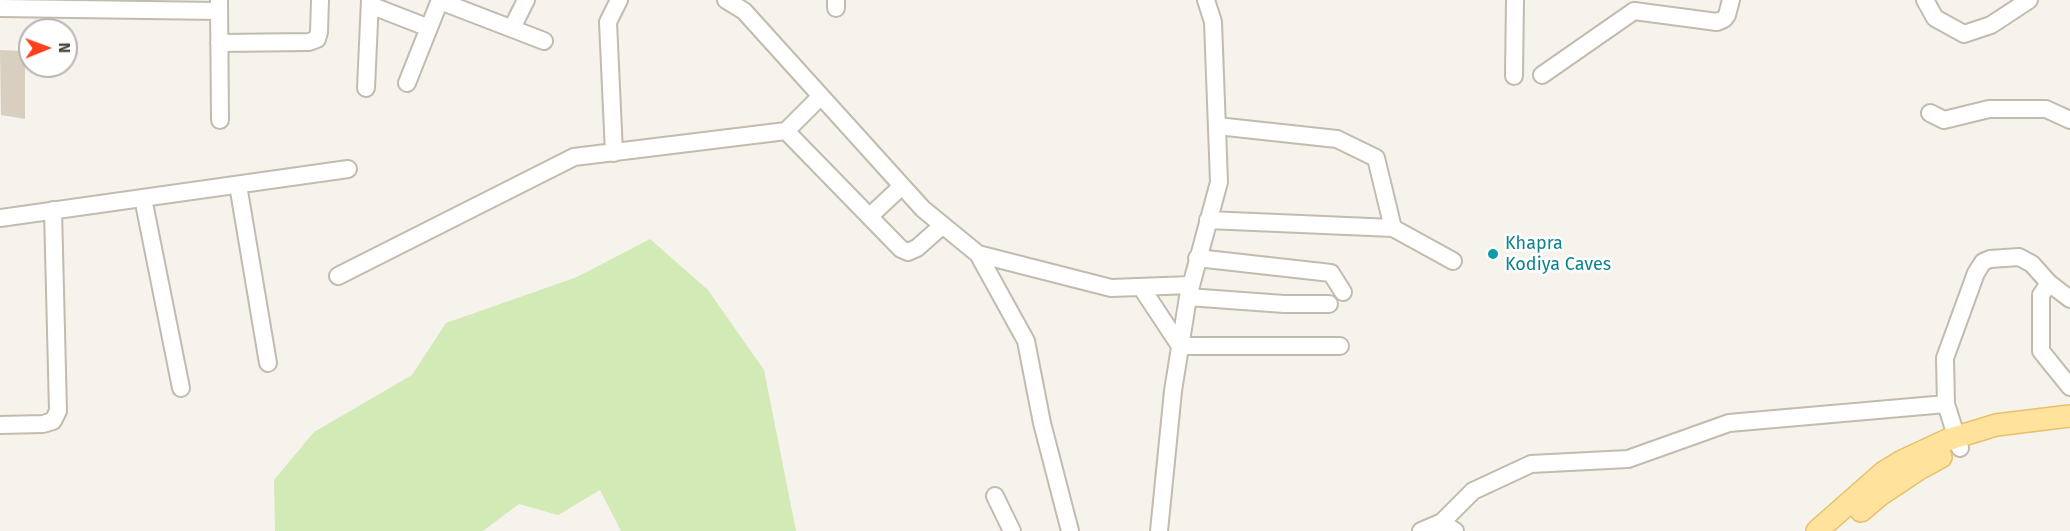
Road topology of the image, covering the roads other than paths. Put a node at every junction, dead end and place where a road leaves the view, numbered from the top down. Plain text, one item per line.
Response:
1 (320, 0) edge
2 (526, 0) edge
3 (619, 0) edge
4 (726, 0) edge
5 (1206, 0) edge
6 (1515, 0) edge
7 (1731, 0) edge
8 (1925, 0) edge
9 (2029, 0) edge
10 (440, 1) edge
11 (370, 2) edge
12 (151, 5) edge
13 (219, 5) edge
14 (0, 8) edge
15 (429, 28) junction
16 (512, 28) junction
17 (544, 41) dead end
18 (219, 43) junction
19 (1542, 75) dead end
20 (1514, 76) dead end
21 (407, 83) dead end
22 (366, 88) dead end
23 (821, 96) junction
24 (1930, 113) dead end
25 (220, 120) dead end
26 (2070, 120) edge
27 (1217, 126) junction
28 (786, 131) junction
29 (614, 153) junction
30 (348, 169) dead end
31 (238, 184) junction
32 (902, 186) junction
33 (143, 198) junction
34 (53, 210) junction
35 (870, 216) junction
36 (0, 218) edge
37 (1208, 220) junction
38 (943, 225) junction
39 (1393, 228) junction
40 (978, 254) junction
41 (1197, 258) junction
42 (1453, 261) dead end
43 (338, 276) dead end
44 (2049, 283) junction
45 (1141, 287) junction
46 (1189, 291) junction
47 (1343, 292) dead end
48 (2070, 299) edge
49 (1329, 304) dead end
50 (1180, 346) junction
51 (1340, 346) dead end
52 (268, 363) dead end
53 (2070, 387) edge
54 (181, 388) dead end
55 (1946, 404) junction
56 (2070, 416) edge
57 (0, 425) edge
58 (2070, 428) edge
59 (1958, 442) junction
60 (995, 496) dead end
61 (1449, 527) edge
62 (1012, 531) edge
63 (1070, 531) edge
64 (1159, 531) edge
65 (1420, 531) edge
66 (1817, 531) edge
67 (1839, 531) edge

1 - 18 street
2 - 16 street
3 - 29 street
4 - 23 street
5 - 27 street
6 - 20 street
7 - 19 street
8 - 9 street
10 - 15 street
10 - 16 street
11 - 15 street
11 - 22 street
12 - 13 street
12 - 14 street
13 - 18 street
15 - 21 street
16 - 17 street
18 - 25 street
23 - 28 street
23 - 32 street
24 - 26 street
27 - 37 street
27 - 39 street
28 - 29 street
28 - 35 street
29 - 43 street
30 - 31 street
31 - 33 street
31 - 52 street
32 - 35 street
32 - 38 street
33 - 34 street
33 - 54 street
34 - 36 street
34 - 57 street
35 - 38 street
37 - 39 street
37 - 41 street
38 - 40 street
39 - 42 street
40 - 45 street
40 - 63 street
41 - 46 street
41 - 47 street
44 - 48 street
44 - 53 street
44 - 55 street
45 - 46 street
45 - 50 street
46 - 49 street
46 - 50 street
50 - 51 street
50 - 64 street
55 - 59 street
55 - 61 street
56 - 59 main road
58 - 59 main road
59 - 66 main road
59 - 67 main road
60 - 62 street
61 - 65 street

